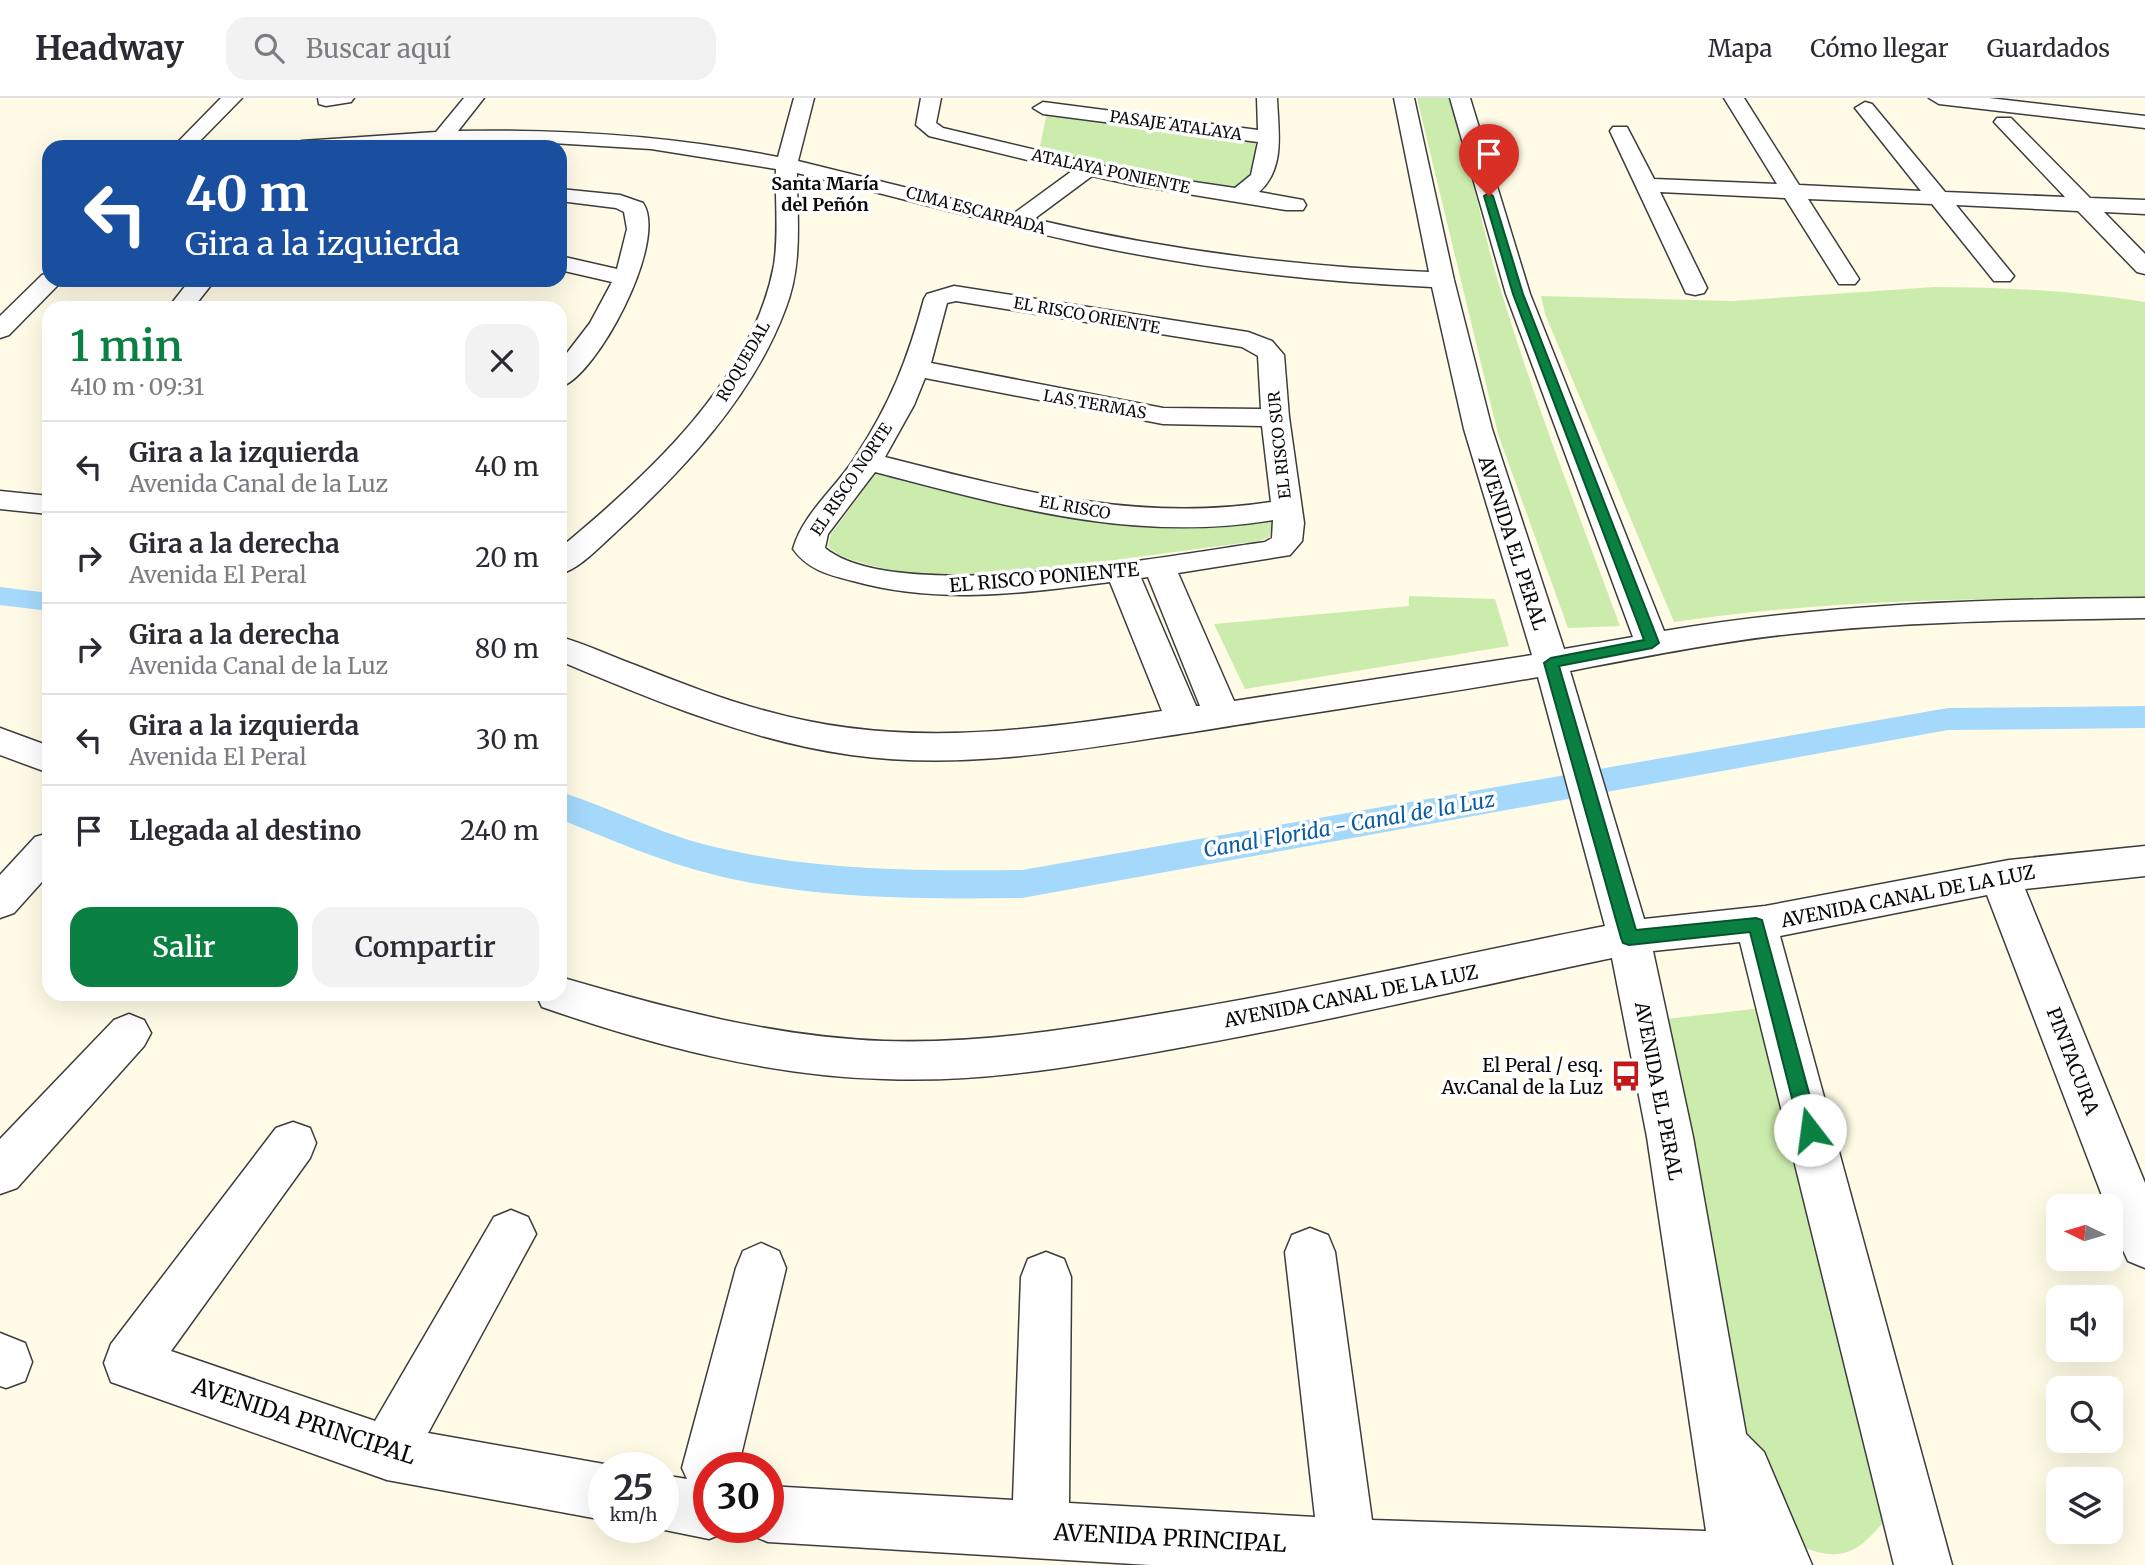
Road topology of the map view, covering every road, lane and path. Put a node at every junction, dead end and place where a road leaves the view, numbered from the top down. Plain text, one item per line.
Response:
1 (232, 98) edge
2 (474, 98) edge
3 (496, 98) edge
4 (804, 98) edge
5 (930, 98) edge
6 (1154, 98) edge
7 (1266, 98) edge
8 (1404, 98) edge
9 (1460, 98) edge
10 (1734, 98) edge
11 (1939, 98) edge
12 (1043, 103) edge
13 (1866, 108) dead end
14 (1151, 121) junction
15 (2004, 122) dead end
16 (2145, 122) edge
17 (1620, 131) dead end
18 (467, 136) junction
19 (442, 137) junction
20 (1267, 137) junction
21 (190, 140) edge
22 (400, 140) edge
23 (560, 140) edge
24 (567, 140) edge
25 (1036, 140) junction
26 (788, 165) junction
27 (1088, 169) junction
28 (1110, 174) junction
29 (1645, 185) junction
30 (1792, 192) junction
31 (1243, 193) junction
32 (567, 196) edge
33 (1938, 198) junction
34 (2083, 204) junction
35 (1295, 205) dead end
36 (2145, 207) edge
37 (1016, 222) junction
38 (1041, 228) junction
39 (567, 265) edge
40 (2145, 267) edge
41 (2002, 276) dead end
42 (625, 278) junction
43 (1847, 279) dead end
44 (1442, 280) junction
45 (43, 287) edge
46 (197, 287) edge
47 (934, 288) joint
48 (1695, 288) dead end
49 (186, 301) edge
50 (0, 330) edge
51 (1263, 346) joint
52 (567, 364) edge
53 (917, 369) junction
54 (1275, 417) junction
55 (867, 461) junction
56 (0, 500) edge
57 (42, 504) edge
58 (1286, 509) junction
59 (1284, 545) joint
60 (809, 549) joint
61 (567, 558) edge
62 (1158, 566) junction
63 (1122, 571) junction
64 (2145, 608) edge
65 (1652, 643) junction
66 (567, 651) edge
67 (1551, 663) junction
68 (1222, 715) junction
69 (1184, 721) junction
70 (0, 741) edge
71 (42, 757) edge
72 (42, 856) edge
73 (2145, 861) edge
74 (2001, 878) junction
75 (42, 882) edge
76 (0, 902) edge
77 (0, 910) edge
78 (1624, 918) junction
79 (1756, 925) junction
80 (567, 997) edge
81 (129, 1033) dead end
82 (293, 1143) dead end
83 (0, 1172) edge
84 (511, 1234) dead end
85 (2145, 1244) edge
86 (1310, 1252) dead end
87 (761, 1268) dead end
88 (1046, 1277) dead end
89 (709, 1452) edge
90 (387, 1453) junction
91 (588, 1489) edge
92 (784, 1515) edge
93 (1040, 1531) junction
94 (1347, 1548) junction
95 (1918, 1561) edge
96 (1754, 1564) edge

1 - 21 street
2 - 19 street
3 - 18 street
4 - 26 street, ROQUEDAL
5 - 25 street, ATALAYA PONIENTE
6 - 14 street
7 - 20 street
8 - 44 street, AVENIDA EL PERAL
9 - 65 street
10 - 30 street
11 - 16 street
12 - 14 street, PASAJE ATALAYA
12 - 25 street
13 - 33 street
14 - 20 street, PASAJE ATALAYA
15 - 34 street
17 - 29 street
18 - 19 street, CIMA ESCARPADA
18 - 23 street, CIMA ESCARPADA
19 - 22 street, CIMA ESCARPADA
20 - 31 street
24 - 26 street, CIMA ESCARPADA
25 - 27 street, ATALAYA PONIENTE
26 - 37 street, CIMA ESCARPADA
26 - 61 street, ROQUEDAL
27 - 28 street, ATALAYA PONIENTE
27 - 37 street
28 - 31 street, ATALAYA PONIENTE
28 - 38 street
29 - 30 street
29 - 48 street
30 - 33 street
30 - 43 street
31 - 35 street, ATALAYA PONIENTE
32 - 42 street
33 - 34 street
33 - 41 street
34 - 36 street
34 - 40 street
37 - 38 street, CIMA ESCARPADA
38 - 44 street, CIMA ESCARPADA
39 - 42 street
42 - 52 street
44 - 67 street, AVENIDA EL PERAL
45 - 50 street
46 - 49 street
47 - 51 street, EL RISCO ORIENTE
47 - 53 street, EL RISCO NORTE
51 - 54 street, EL RISCO SUR
53 - 54 street, LAS TERMAS
53 - 55 street, EL RISCO NORTE
54 - 58 street, EL RISCO SUR
55 - 58 street, EL RISCO
55 - 60 street, EL RISCO NORTE
56 - 57 street
58 - 59 street, EL RISCO SUR
59 - 62 street, EL RISCO PONIENTE
60 - 63 street, EL RISCO PONIENTE
62 - 63 street, EL RISCO PONIENTE
62 - 68 street
63 - 69 street
64 - 65 street
65 - 67 street
66 - 69 street
67 - 68 street
67 - 78 street, AVENIDA EL PERAL
68 - 69 street
70 - 71 street
72 - 76 street
73 - 74 street, AVENIDA CANAL DE LA LUZ
74 - 79 street, AVENIDA CANAL DE LA LUZ
74 - 85 street, PINTACURA
75 - 77 street
78 - 79 street, AVENIDA CANAL DE LA LUZ
78 - 80 street, AVENIDA CANAL DE LA LUZ
78 - 96 street, AVENIDA EL PERAL
79 - 95 street
81 - 83 street
82 - 90 street, AVENIDA PRINCIPAL
84 - 90 street
86 - 94 street
87 - 89 street
88 - 93 street
90 - 91 street, AVENIDA PRINCIPAL
92 - 93 street, AVENIDA PRINCIPAL
93 - 94 street, AVENIDA PRINCIPAL
94 - 96 street, AVENIDA PRINCIPAL

